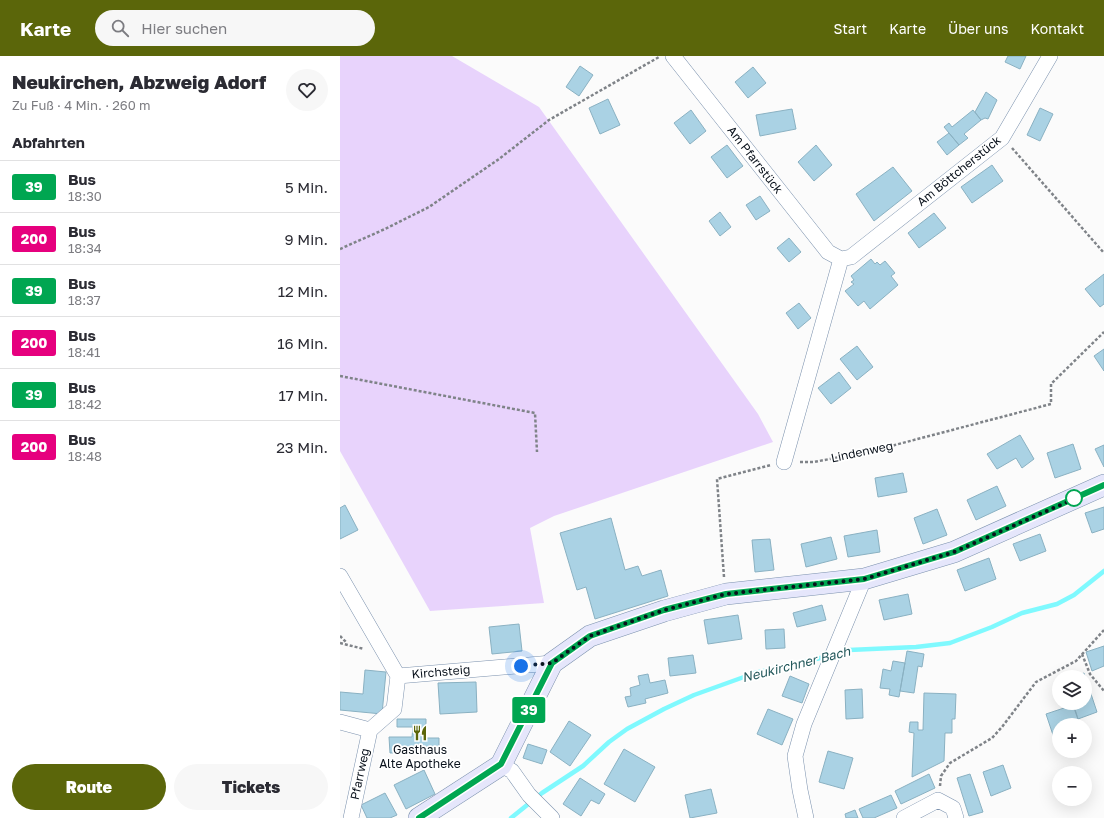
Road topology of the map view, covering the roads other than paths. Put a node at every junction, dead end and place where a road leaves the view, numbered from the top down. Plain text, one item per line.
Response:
1 (674, 56) edge
2 (1050, 56) edge
3 (841, 259) junction
4 (784, 462) road end
5 (1104, 485) edge
6 (340, 576) edge
7 (864, 579) junction
8 (552, 663) junction
9 (398, 676) junction
10 (340, 722) edge
11 (370, 730) junction
12 (501, 764) junction
13 (351, 818) edge
14 (419, 818) edge
15 (552, 818) edge
16 (806, 818) edge
17 (904, 818) edge
18 (956, 818) edge

1 - 3 street, Am Pfarrstück
2 - 3 street, Am Böttcherstück
3 - 4 street
5 - 7 main road
6 - 9 street, Kirchsteig
7 - 8 main road
7 - 16 street
8 - 9 street, Kirchsteig
8 - 12 main road
9 - 11 street
10 - 11 street
11 - 13 street, Pfarrweg
12 - 14 main road
12 - 15 street
17 - 18 street

